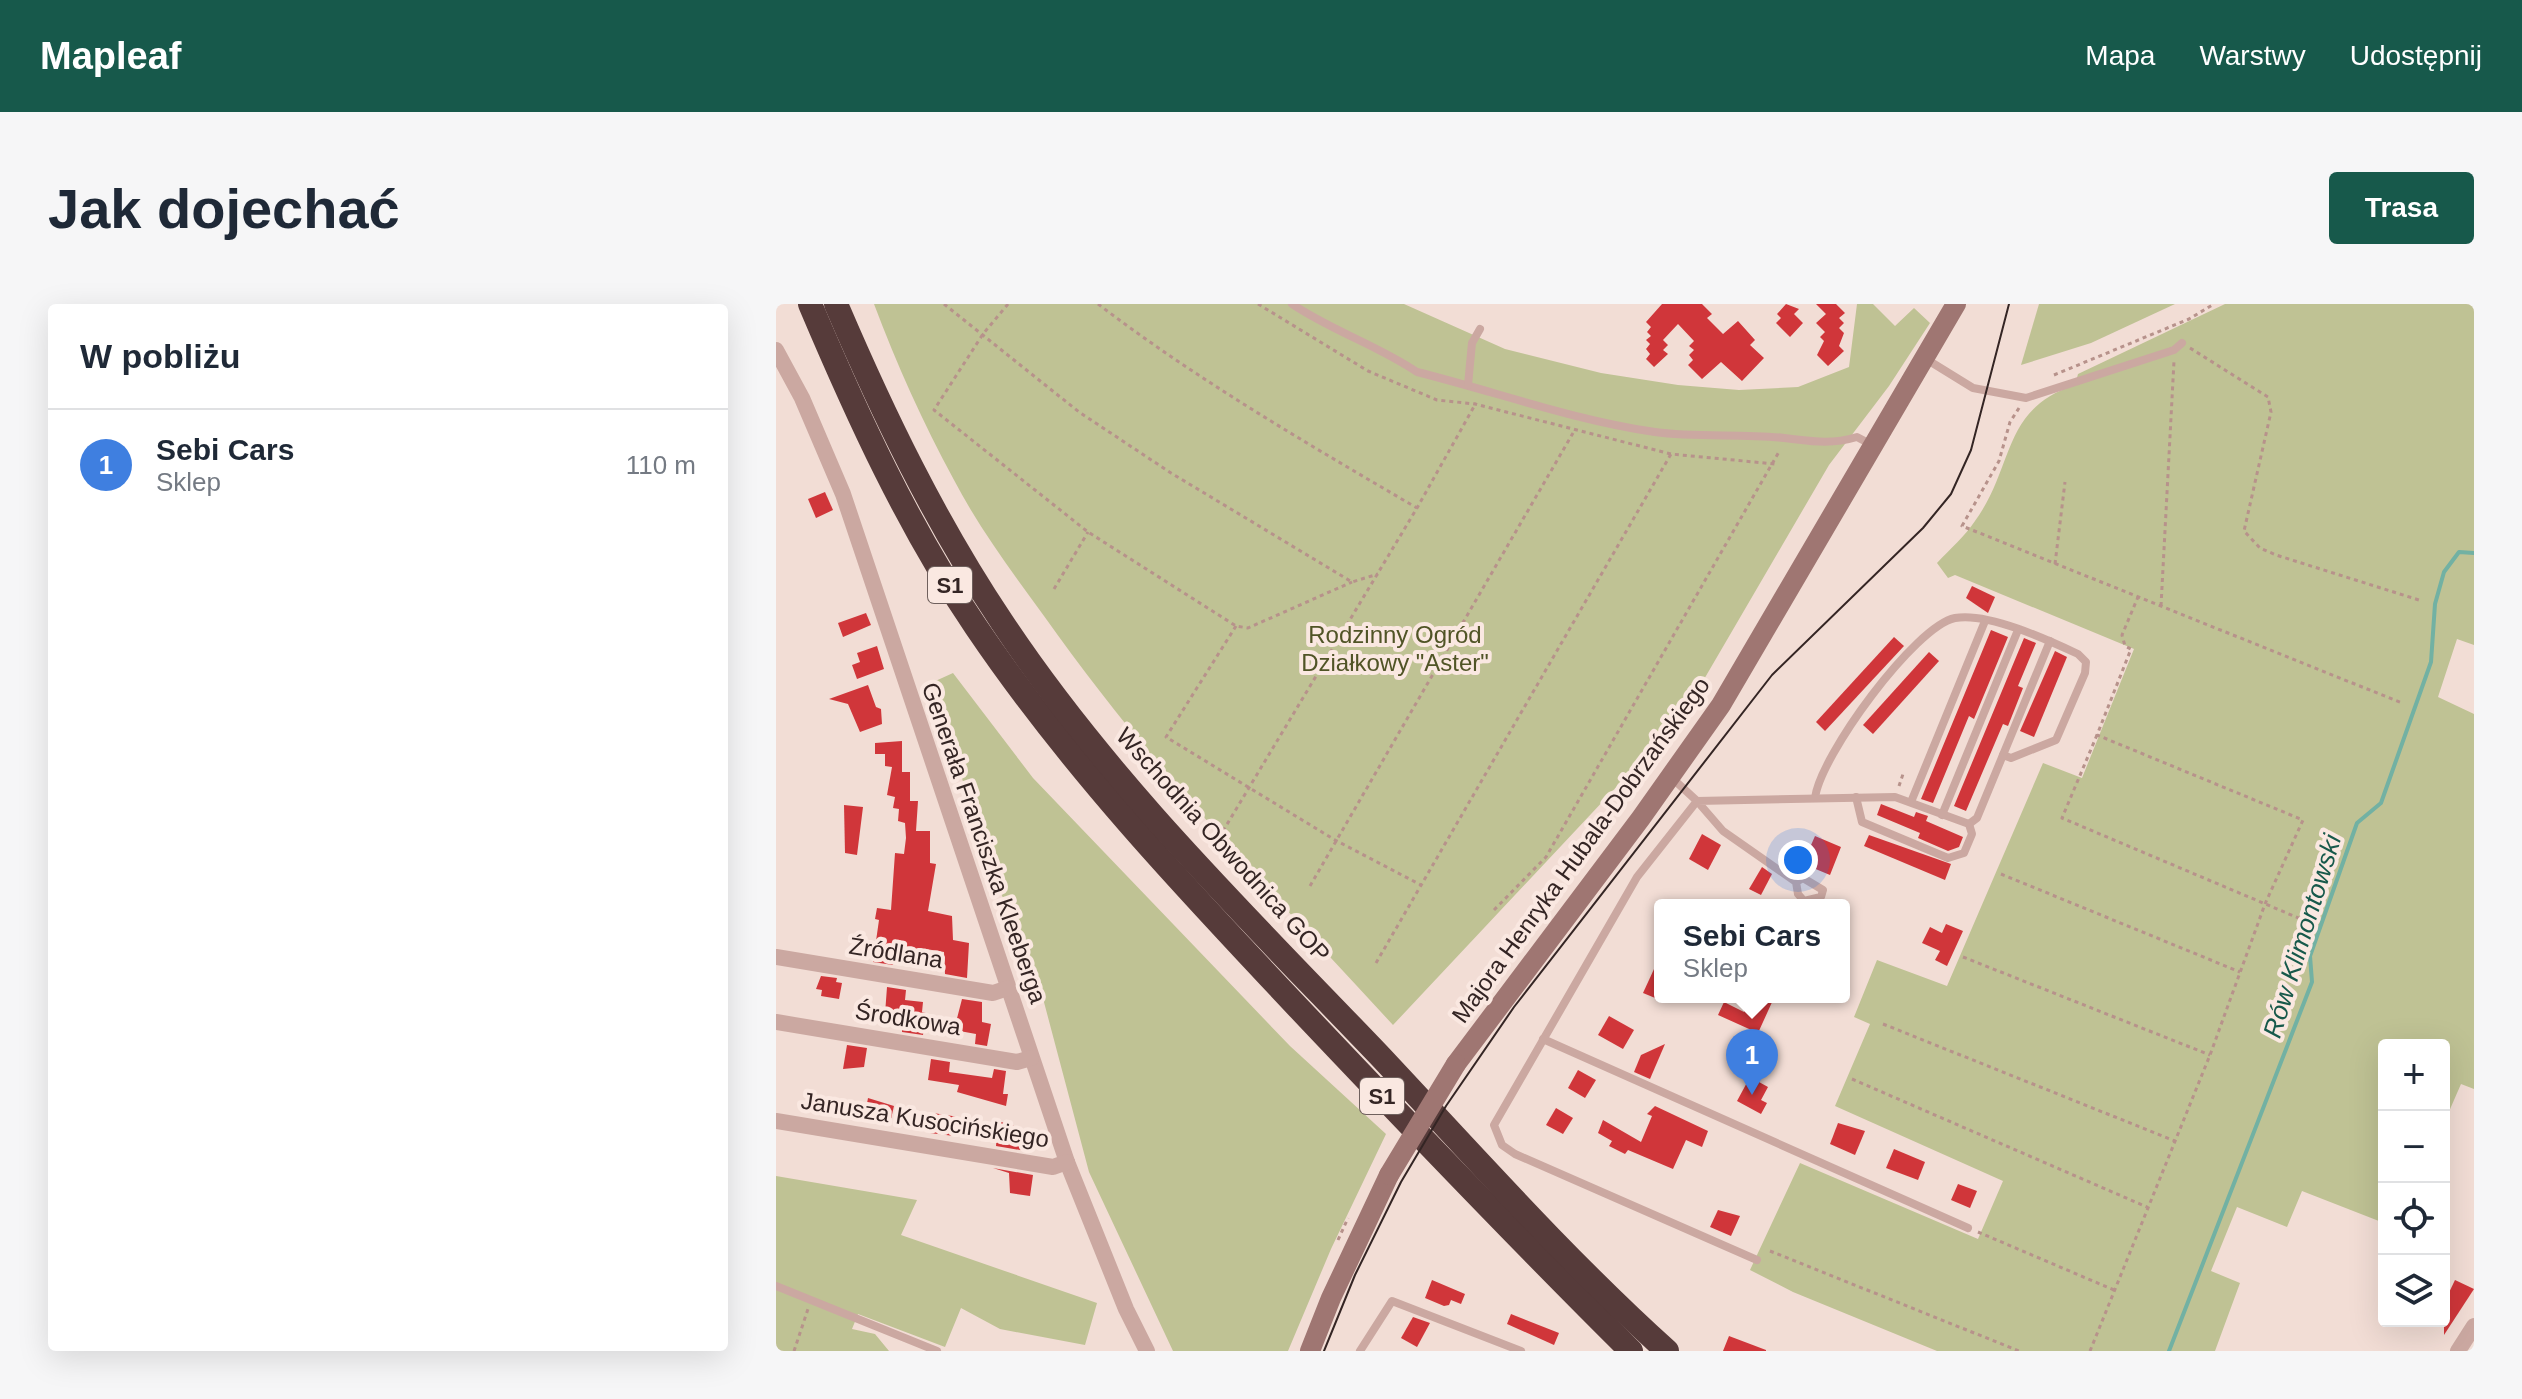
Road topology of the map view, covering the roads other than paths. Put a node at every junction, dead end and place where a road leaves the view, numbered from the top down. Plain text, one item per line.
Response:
1 (810, 304) edge
2 (836, 304) edge
3 (1292, 304) edge
4 (1956, 304) edge
5 (1480, 329) dead end
6 (2182, 343) road end
7 (776, 350) edge
8 (1925, 359) junction
9 (1468, 385) junction
10 (1875, 446) junction
11 (1985, 621) junction
12 (2018, 630) junction
13 (2050, 641) junction
14 (2003, 755) junction
15 (1671, 778) junction
16 (1856, 797) junction
17 (1815, 798) junction
18 (1697, 801) junction
19 (1911, 802) junction
20 (1942, 815) junction
21 (1969, 824) junction
22 (1796, 882) dead end
23 (776, 957) edge
24 (1008, 988) junction
25 (776, 1022) edge
26 (1543, 1039) junction
27 (1031, 1058) junction
28 (776, 1121) edge
29 (1067, 1162) junction
30 (1968, 1228) road end
31 (1757, 1260) dead end
32 (776, 1286) edge
33 (2474, 1326) edge
34 (937, 1351) edge
35 (1147, 1351) edge
36 (1310, 1351) edge
37 (1360, 1351) edge
38 (1521, 1351) edge
39 (1631, 1351) edge
40 (1667, 1351) edge
41 (2458, 1351) edge

1 - 39 highway, S1
2 - 40 highway, Wschodnia Obwodnica GOP / S1
3 - 9 lane
4 - 8 street, Majora Henryka Hubala-Dobrzańskiego
5 - 9 lane
6 - 8 lane
7 - 24 street, Generała Franciszka Kleeberga
8 - 10 street, Majora Henryka Hubala-Dobrzańskiego
9 - 10 lane
10 - 15 street, Majora Henryka Hubala-Dobrzańskiego
11 - 12 lane
11 - 17 lane
11 - 19 lane
12 - 13 lane
12 - 20 lane
13 - 14 lane
13 - 14 lane
14 - 21 lane
15 - 18 lane
15 - 36 street, Majora Henryka Hubala-Dobrzańskiego, bridge
16 - 17 lane
16 - 19 lane
16 - 21 lane
17 - 18 lane
18 - 22 lane
18 - 26 lane
19 - 20 lane
20 - 21 lane
23 - 24 street, Źródlana
24 - 27 street, Generała Franciszka Kleeberga
25 - 27 street, Środkowa
26 - 30 lane
26 - 31 lane
27 - 29 street, Generała Franciszka Kleeberga
28 - 29 street, Janusza Kusocińskiego
29 - 35 street, Generała Franciszka Kleeberga
32 - 34 lane
33 - 41 street
37 - 38 lane

